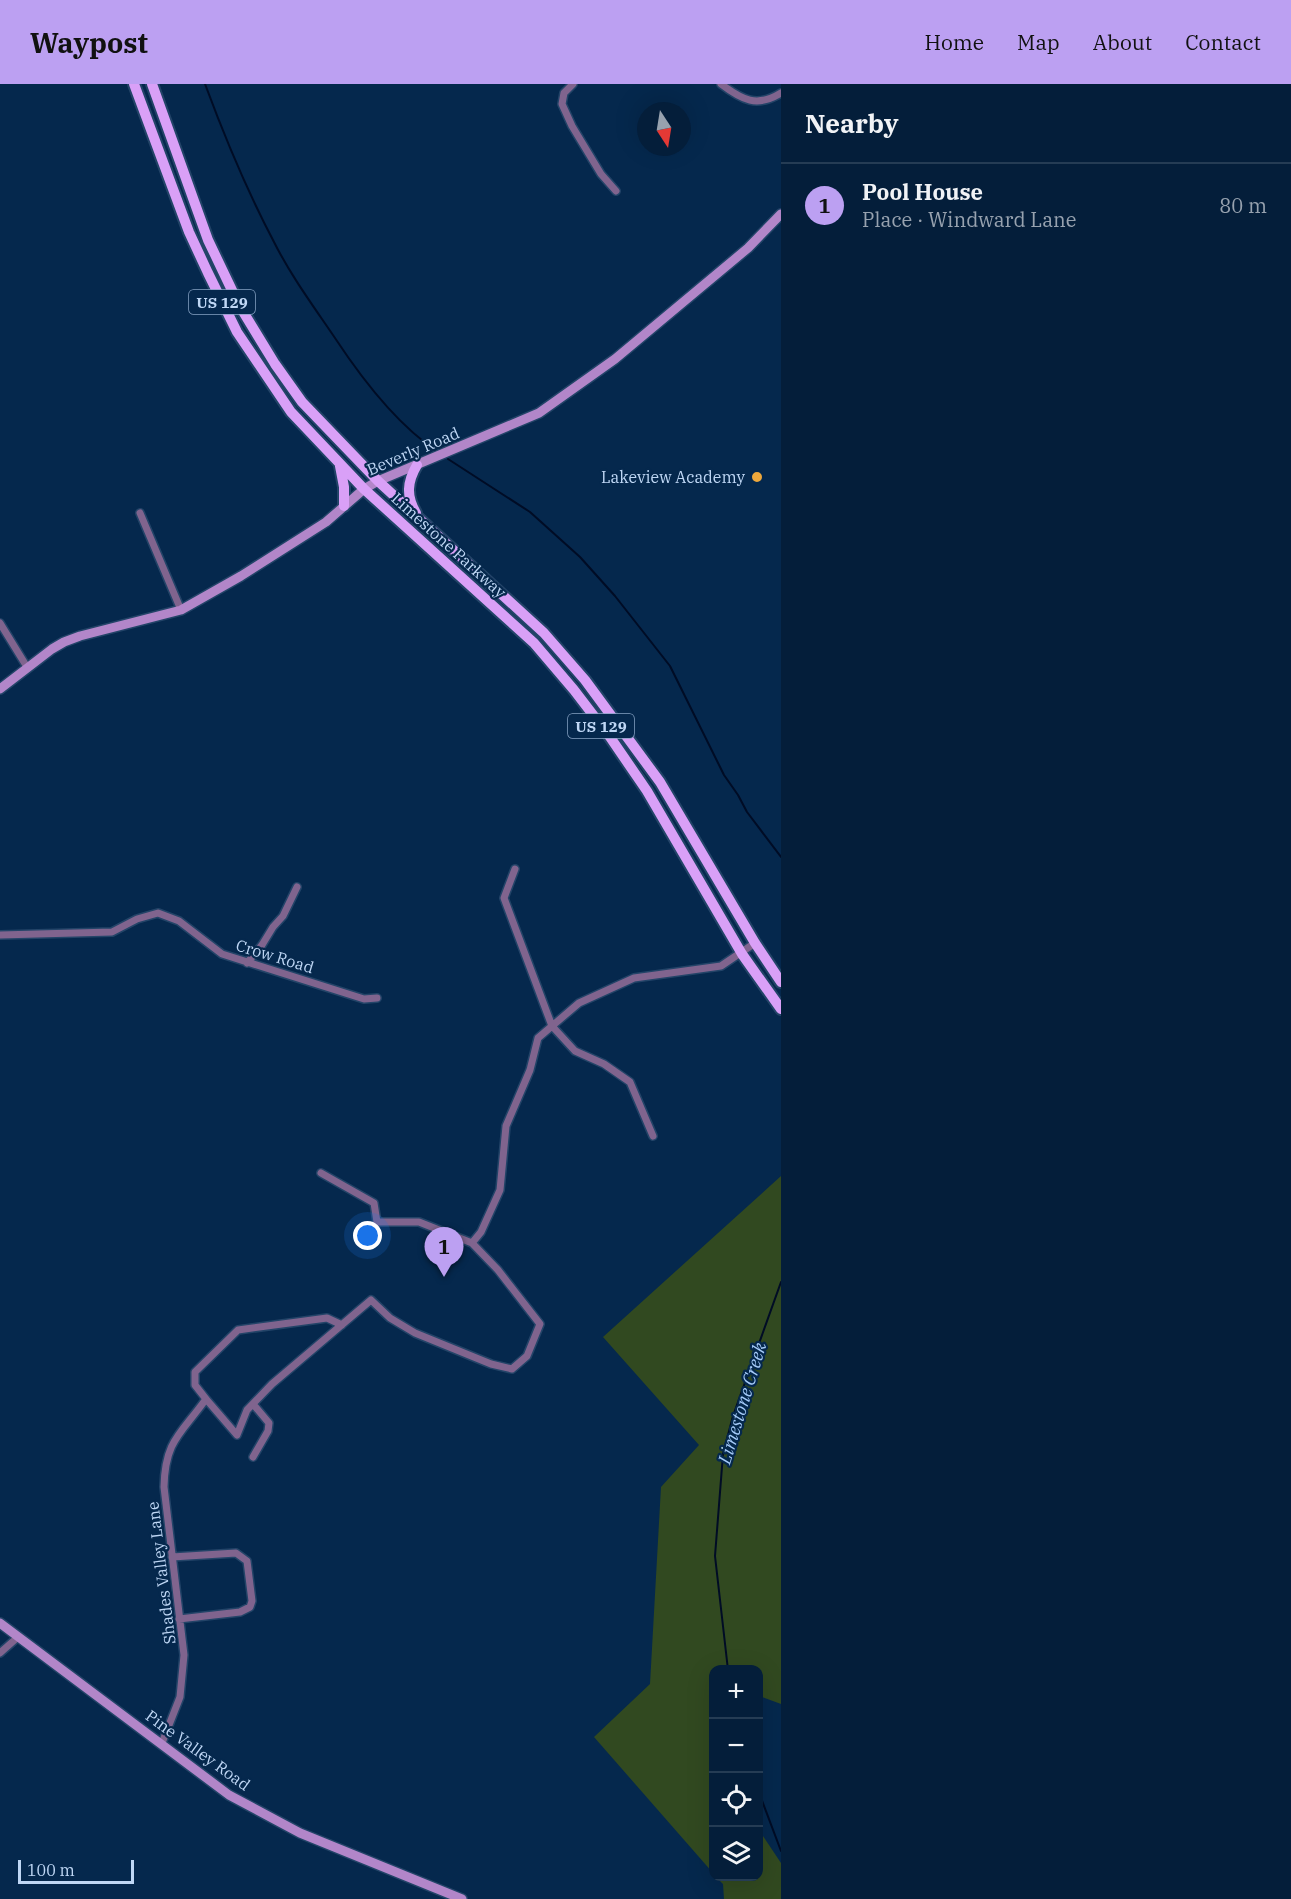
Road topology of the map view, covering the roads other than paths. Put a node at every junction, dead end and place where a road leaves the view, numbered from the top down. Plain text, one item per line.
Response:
1 (134, 84) edge
2 (152, 84) edge
3 (573, 84) edge
4 (722, 84) edge
5 (781, 93) edge
6 (616, 191) dead end
7 (781, 214) edge
8 (339, 462) junction
9 (417, 465) junction
10 (378, 481) junction
11 (364, 489) junction
12 (344, 506) junction
13 (140, 513) dead end
14 (421, 521) junction
15 (181, 610) junction
16 (0, 623) edge
17 (27, 667) junction
18 (0, 689) edge
19 (515, 869) dead end
20 (297, 887) dead end
21 (0, 935) edge
22 (755, 943) junction
23 (742, 954) junction
24 (247, 963) junction
25 (781, 982) edge
26 (377, 998) dead end
27 (781, 1009) edge
28 (552, 1026) junction
29 (653, 1136) dead end
30 (321, 1173) dead end
31 (472, 1243) junction
32 (342, 1324) junction
33 (206, 1399) junction
34 (253, 1404) junction
35 (253, 1457) dead end
36 (172, 1557) junction
37 (179, 1619) junction
38 (0, 1623) edge
39 (18, 1637) junction
40 (0, 1653) edge
41 (162, 1743) junction
42 (462, 1899) edge

1 - 8 main road, Limestone Parkway / US 129
2 - 10 main road, Limestone Parkway / US 129
3 - 6 street
4 - 5 street
7 - 9 street, Beverly Road
8 - 11 main road, Limestone Parkway / US 129
8 - 12 main road
9 - 10 street, Beverly Road
9 - 14 main road
10 - 11 street, Beverly Road
10 - 14 main road, Limestone Parkway / US 129
11 - 12 street, Beverly Road
11 - 23 main road, Limestone Parkway / US 129
12 - 15 street, Beverly Road
13 - 15 street
14 - 22 main road, Limestone Parkway / US 129
15 - 17 street, Beverly Road
16 - 17 street
17 - 18 street, Beverly Road
19 - 28 street
20 - 24 street
21 - 24 street, Crow Road
22 - 23 street
22 - 25 main road, Limestone Parkway / US 129
23 - 27 main road, Limestone Parkway / US 129
23 - 28 street
24 - 26 street, Crow Road
28 - 29 street
28 - 31 street
30 - 31 street
31 - 32 street
32 - 33 street
32 - 34 street
33 - 34 street
33 - 36 street, Shades Valley Lane
34 - 35 street
36 - 37 street, Shades Valley Lane
36 - 37 street
37 - 41 street, Shades Valley Lane
38 - 39 street, Pine Valley Road
39 - 40 street
39 - 41 street, Pine Valley Road
41 - 42 street, Pine Valley Road

